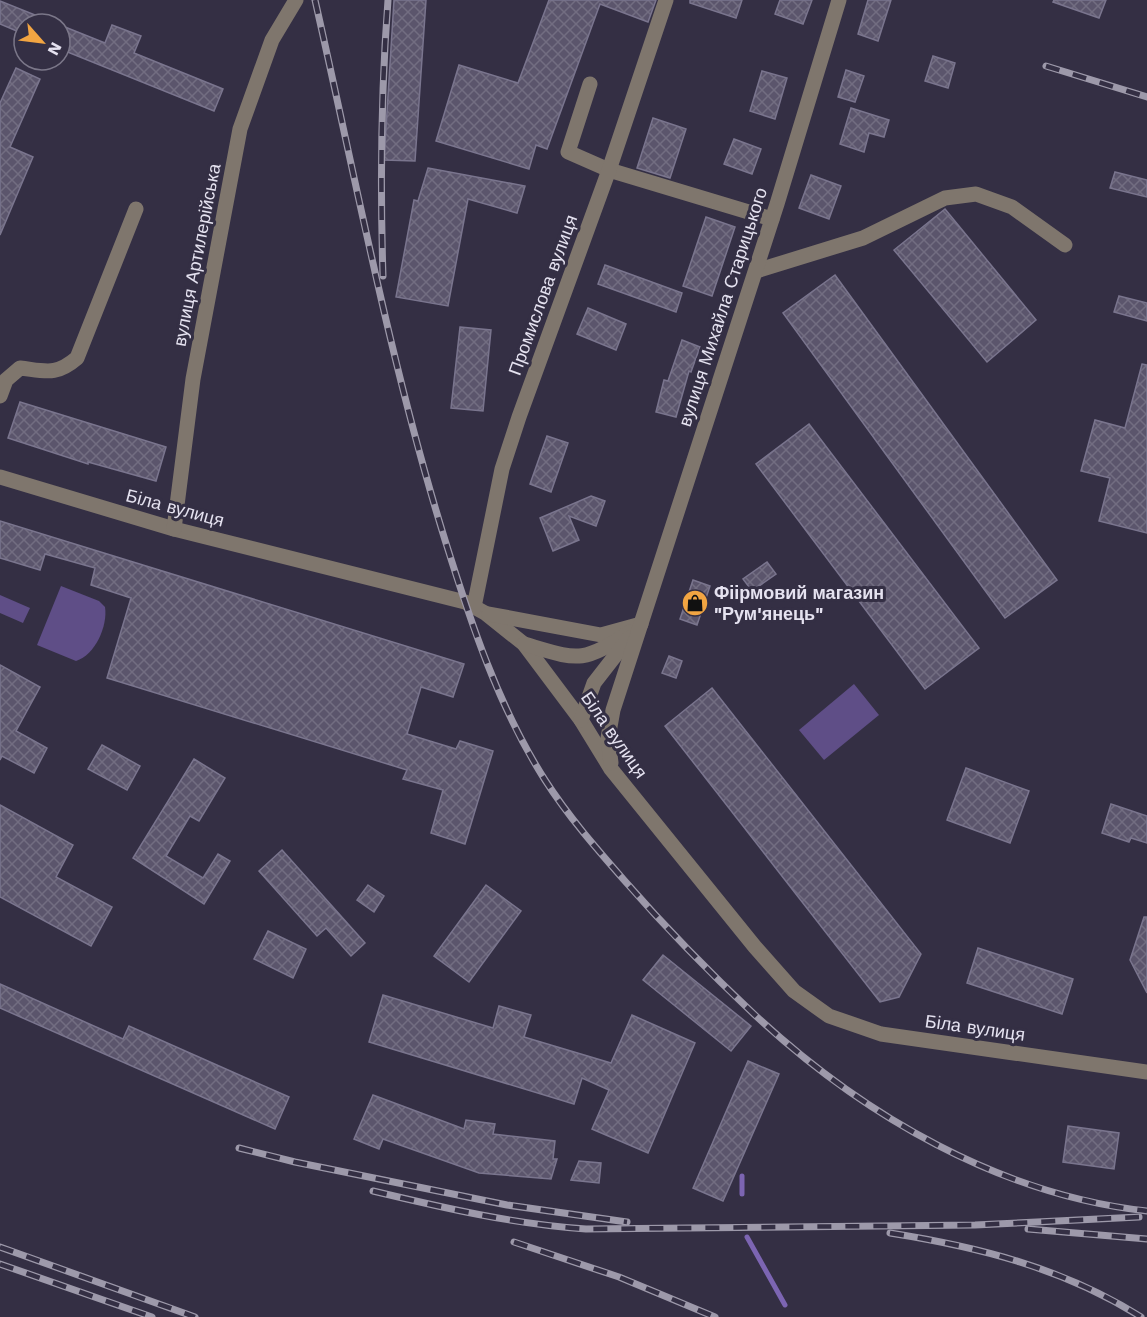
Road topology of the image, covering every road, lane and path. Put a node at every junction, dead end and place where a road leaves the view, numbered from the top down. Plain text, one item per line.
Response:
1 (296, 0) edge
2 (666, 0) edge
3 (839, 0) edge
4 (590, 84) dead end
5 (609, 170) junction
6 (136, 209) dead end
7 (772, 219) junction
8 (1065, 245) dead end
9 (756, 271) junction
10 (0, 396) edge
11 (0, 477) edge
12 (174, 529) junction
13 (480, 610) junction
14 (641, 624) junction
15 (525, 644) junction
16 (581, 720) junction
17 (611, 769) junction
18 (1147, 1072) edge

1 - 12 street, вулиця Артилерійська
2 - 5 street, Промислова вулиця
3 - 7 street, вулиця Михайла Старицького
4 - 5 street
5 - 7 street
5 - 13 street, Промислова вулиця
6 - 10 street
7 - 9 street, вулиця Михайла Старицького
8 - 9 street
9 - 14 street, вулиця Михайла Старицького
11 - 12 street, Біла вулиця
12 - 13 street, Біла вулиця
13 - 14 street
13 - 15 street, Біла вулиця
14 - 15 street
14 - 16 street, вулиця Михайла Старицького
14 - 17 street, вулиця Михайла Старицького
15 - 16 street, Біла вулиця
16 - 17 street, Біла вулиця
17 - 18 street, Біла вулиця

